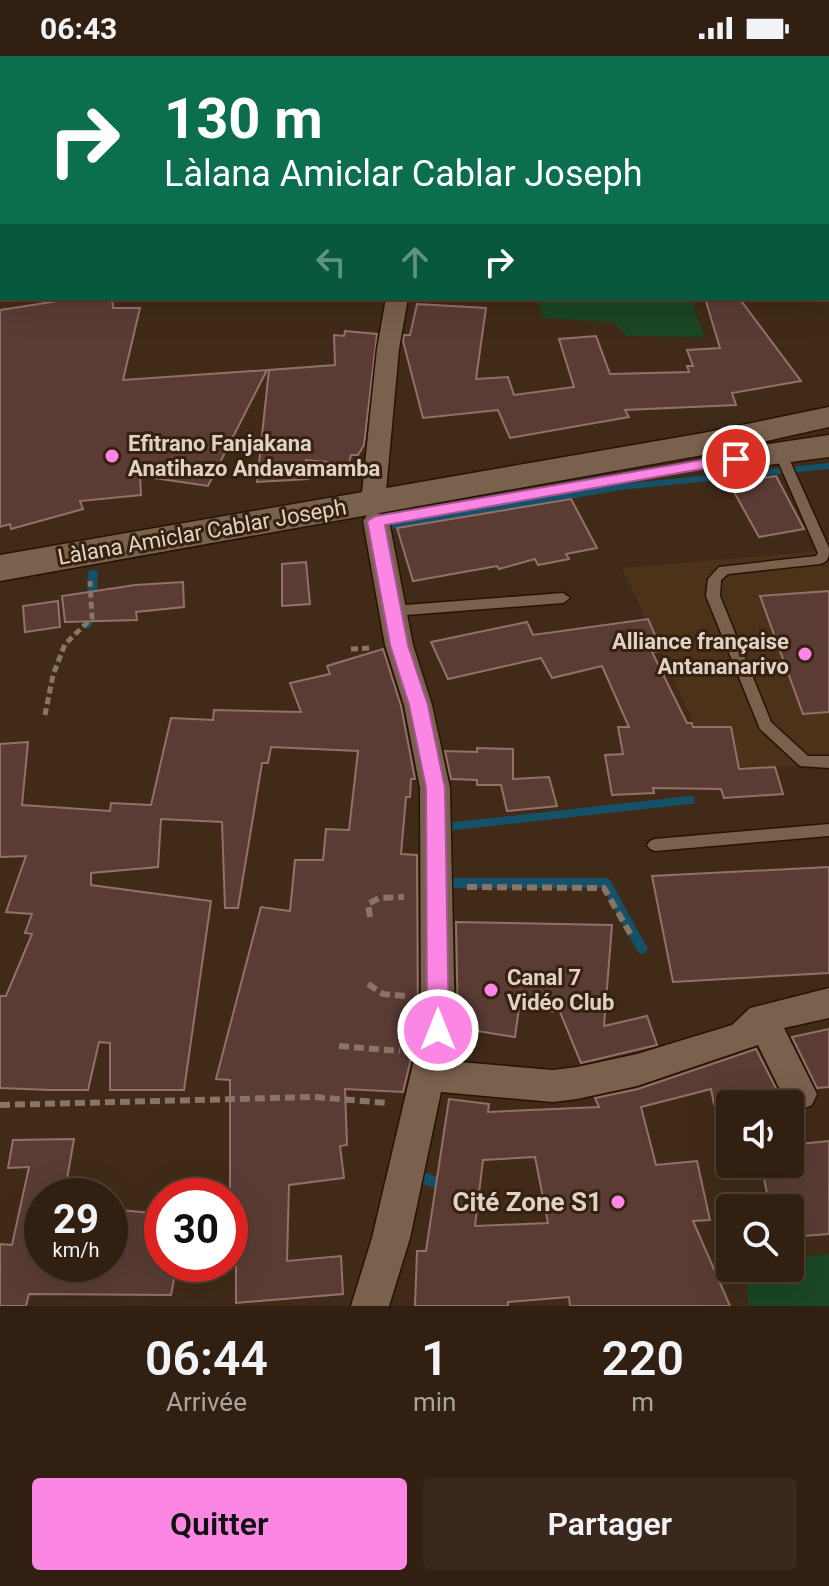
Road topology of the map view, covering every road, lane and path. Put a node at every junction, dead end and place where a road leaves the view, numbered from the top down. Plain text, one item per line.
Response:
1 (397, 300) edge
2 (829, 417) edge
3 (829, 446) edge
4 (786, 465) junction
5 (374, 511) junction
6 (0, 568) edge
7 (58, 578) junction
8 (0, 589) edge
9 (563, 598) dead end
10 (393, 611) junction
11 (45, 715) dead end
12 (829, 762) edge
13 (829, 830) edge
14 (655, 845) dead end
15 (437, 890) junction
16 (370, 917) dead end
17 (631, 935) dead end
18 (829, 1003) edge
19 (762, 1018) junction
20 (339, 1046) dead end
21 (427, 1078) junction
22 (798, 1090) edge
23 (0, 1105) edge
24 (370, 1306) edge

1 - 5 street
2 - 5 main road, Làlana Amiclar Cablar Joseph
3 - 4 main road, Làlana Amiclar Cablar Joseph
4 - 5 main road, Làlana Amiclar Cablar Joseph
4 - 12 lane
5 - 6 main road, Làlana Amiclar Cablar Joseph
5 - 7 main road, Làlana Amiclar Cablar Joseph
5 - 10 street
7 - 8 main road, Làlana Amiclar Cablar Joseph
7 - 11 path
9 - 10 lane
10 - 15 street
13 - 14 lane
15 - 16 path
15 - 17 path
15 - 21 street
18 - 19 street
19 - 21 street
19 - 22 street
20 - 21 path
21 - 23 path
21 - 24 street

